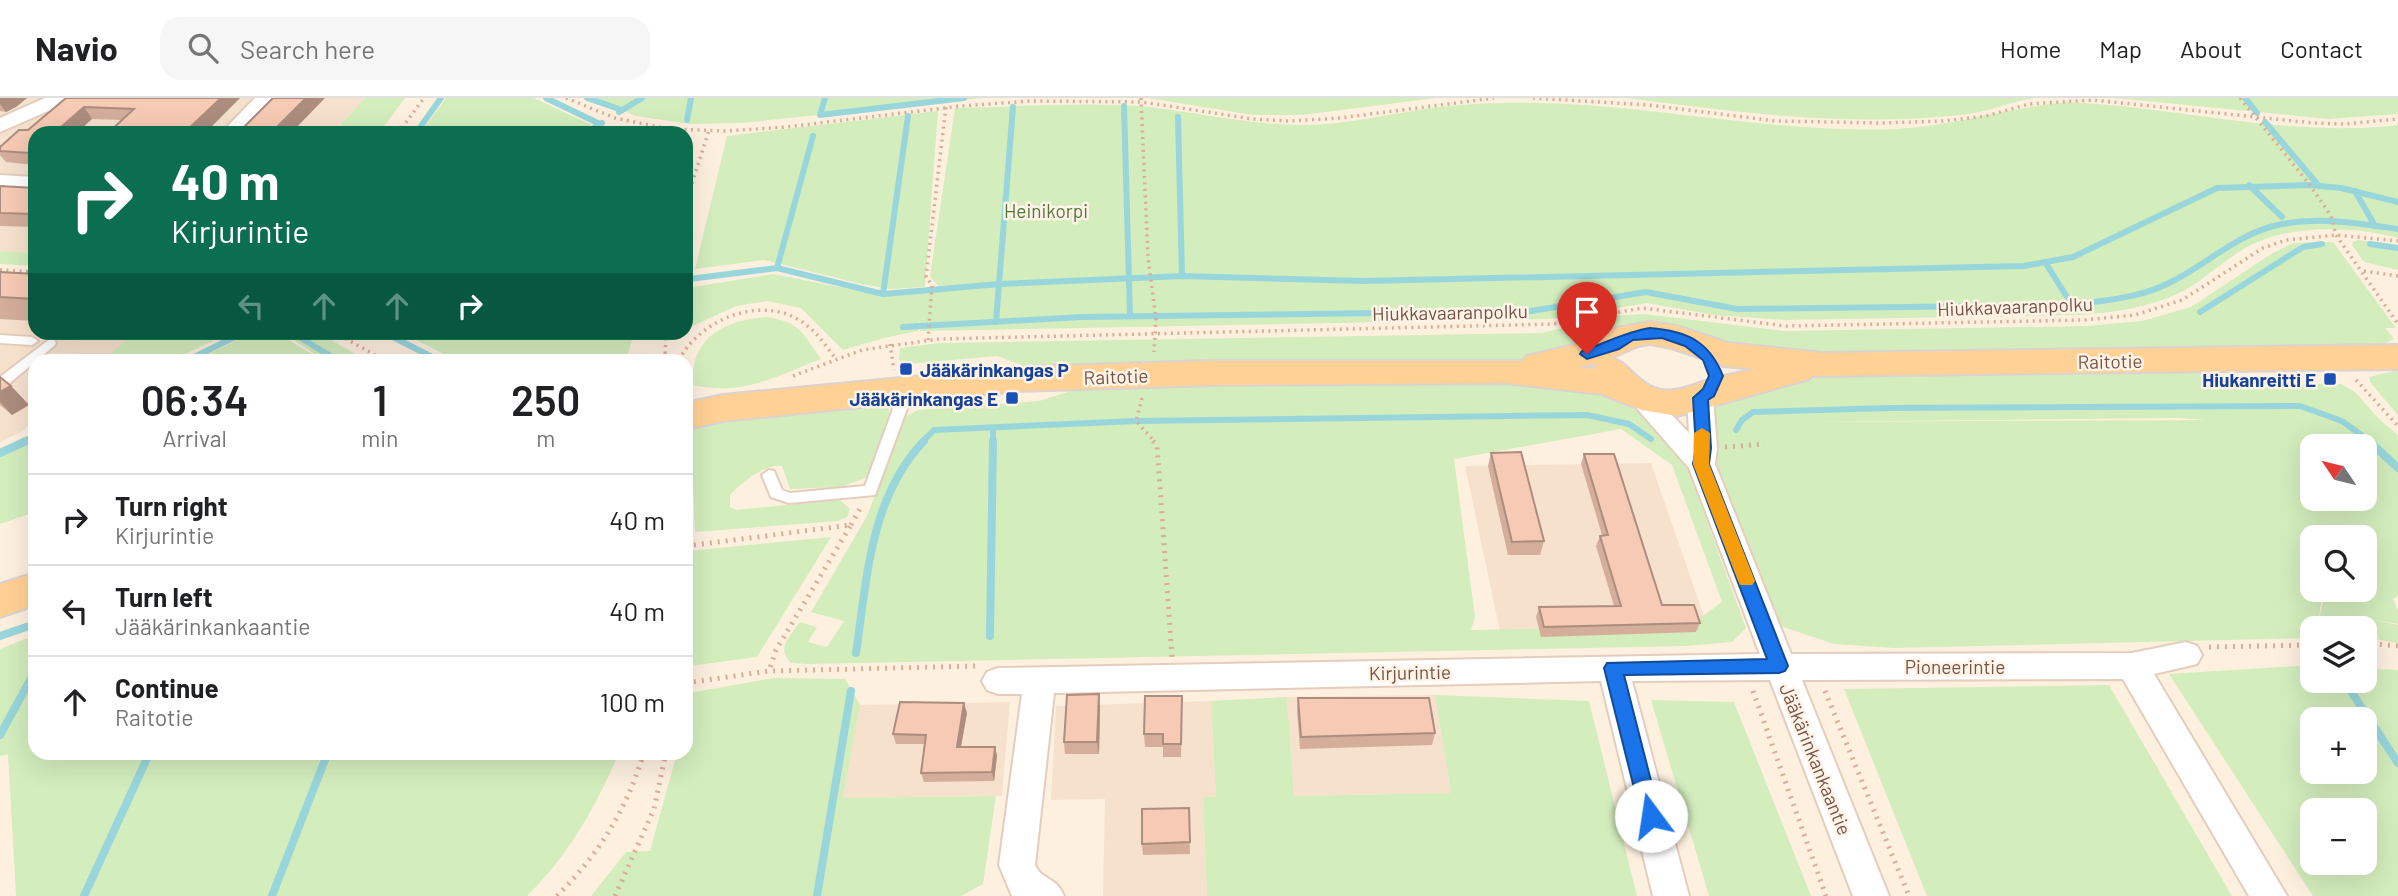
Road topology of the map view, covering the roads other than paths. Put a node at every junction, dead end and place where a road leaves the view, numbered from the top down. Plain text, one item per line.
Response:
1 (62, 98) edge
2 (266, 98) edge
3 (0, 126) edge
4 (239, 126) edge
5 (0, 183) edge
6 (28, 184) edge
7 (0, 339) edge
8 (32, 341) dead end
9 (1690, 342) junction
10 (50, 343) dead end
11 (1614, 345) junction
12 (37, 354) edge
13 (2398, 357) edge
14 (28, 361) edge
15 (1822, 365) junction
16 (1506, 371) junction
17 (899, 379) junction
18 (0, 384) edge
19 (1634, 393) junction
20 (1705, 395) junction
21 (693, 414) edge
22 (1701, 464) junction
23 (769, 475) dead end
24 (28, 591) edge
25 (0, 601) edge
26 (2186, 655) dead end
27 (1779, 666) junction
28 (2132, 666) junction
29 (1613, 668) junction
30 (1040, 680) junction
31 (998, 681) dead end
32 (1036, 890) edge
33 (1671, 896) edge
34 (1871, 896) edge
35 (2269, 896) edge

1 - 3 street
2 - 4 street
5 - 6 street
7 - 8 lane
9 - 11 main road, Raitotie
9 - 15 main road, Raitotie
9 - 20 main road
10 - 12 lane
11 - 16 main road, Raitotie
11 - 19 main road
13 - 15 main road, Raitotie
14 - 18 lane
15 - 20 main road, Raitotie
16 - 17 main road, Raitotie
16 - 19 main road, Raitotie
17 - 21 main road, Raitotie
17 - 23 lane
19 - 20 main road, Raitotie
19 - 22 street, Jääkärinkankaantie
20 - 22 street, Jääkärinkankaantie
22 - 27 street, Jääkärinkankaantie
24 - 25 main road
26 - 28 street, Pioneerintie
27 - 28 street, Pioneerintie
27 - 29 street, Kirjurintie
27 - 34 street, Jääkärinkankaantie
28 - 35 street
29 - 30 street, Kirjurintie
29 - 33 street
30 - 31 street, Kirjurintie
30 - 32 street

